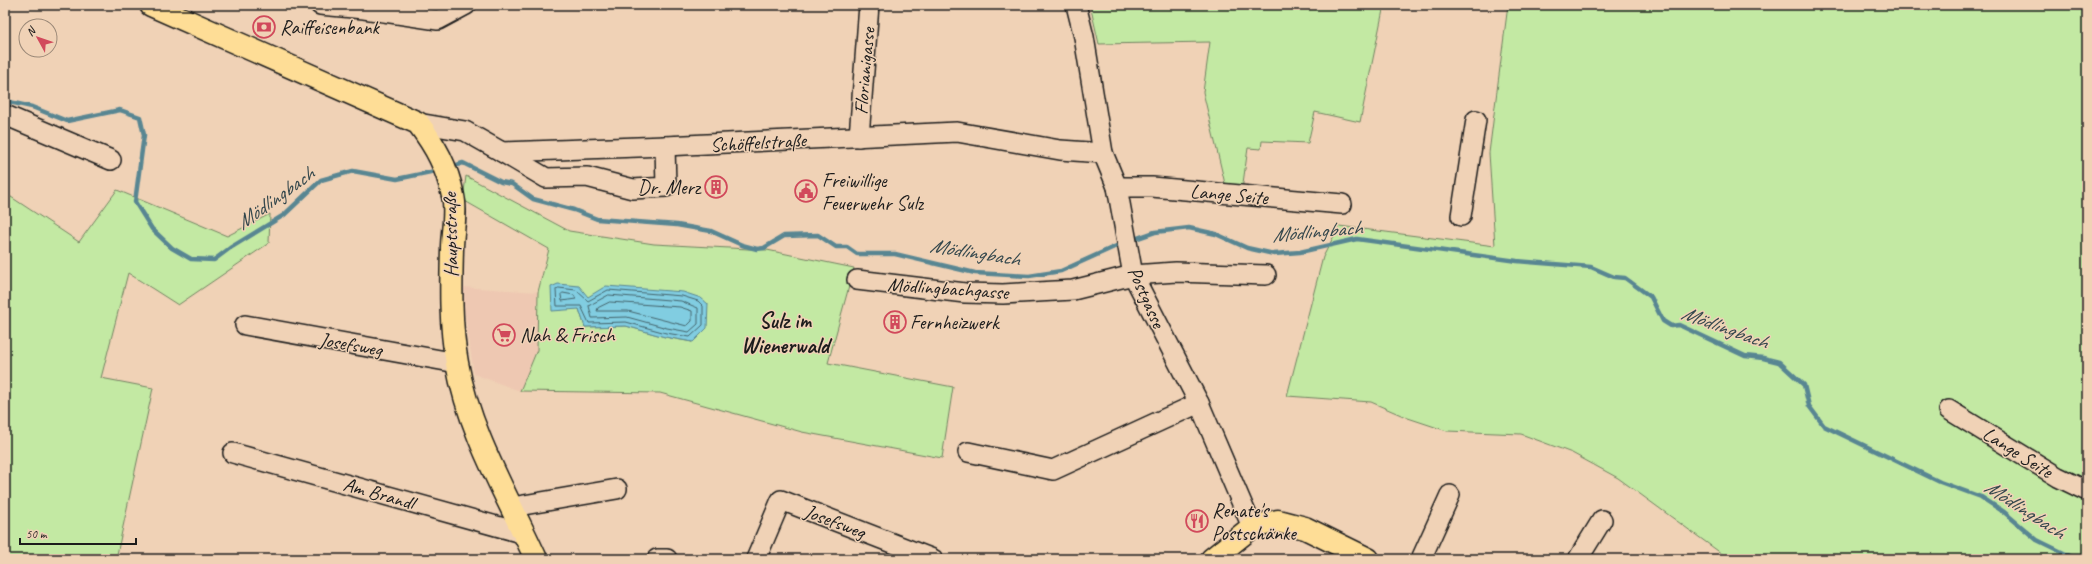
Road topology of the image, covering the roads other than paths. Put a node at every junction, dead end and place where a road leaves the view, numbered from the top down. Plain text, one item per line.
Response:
1 (320, 5) edge
2 (466, 5) edge
3 (869, 5) edge
4 (1076, 5) edge
5 (161, 7) edge
6 (5, 115) edge
7 (1476, 120) dead end
8 (418, 123) junction
9 (859, 137) junction
10 (665, 146) junction
11 (502, 152) junction
12 (1103, 153) junction
13 (111, 160) dead end
14 (1117, 187) junction
15 (1342, 204) dead end
16 (1461, 216) dead end
17 (1133, 275) junction
18 (1266, 275) dead end
19 (858, 280) dead end
20 (245, 325) dead end
21 (457, 363) junction
22 (1199, 403) junction
23 (1949, 410) dead end
24 (968, 452) dead end
25 (233, 453) dead end
26 (617, 489) dead end
27 (2087, 492) edge
28 (1450, 495) dead end
29 (512, 507) junction
30 (1602, 520) dead end
31 (1252, 527) junction
32 (525, 534) junction
33 (536, 559) edge
34 (657, 559) edge
35 (667, 559) edge
36 (756, 559) edge
37 (933, 559) edge
38 (1212, 559) edge
39 (1368, 559) edge
40 (1420, 559) edge
41 (1578, 559) edge

1 - 2 street
3 - 9 street, Florianigasse
4 - 12 street, Postgasse
5 - 8 main road, Hauptstraße
6 - 13 street
7 - 16 street
8 - 11 street
8 - 21 main road, Hauptstraße
9 - 10 street, Schöffelstraße
9 - 12 street, Schöffelstraße
10 - 11 street, Schöffelstraße
10 - 11 street
12 - 14 street, Postgasse
14 - 15 street, Lange Seite
14 - 17 street, Postgasse
17 - 18 street, Mödlingbachgasse
17 - 19 street, Mödlingbachgasse
17 - 22 street, Postgasse
20 - 21 street, Josefsweg
21 - 29 main road, Hauptstraße
22 - 24 street
22 - 31 street, Postgasse
23 - 27 street, Lange Seite
25 - 32 street, Am Brandl
26 - 29 street
28 - 40 street
29 - 32 main road, Hauptstraße
30 - 41 street
31 - 38 main road
31 - 39 main road
32 - 33 main road, Hauptstraße
34 - 35 street
36 - 37 street, Josefsweg

